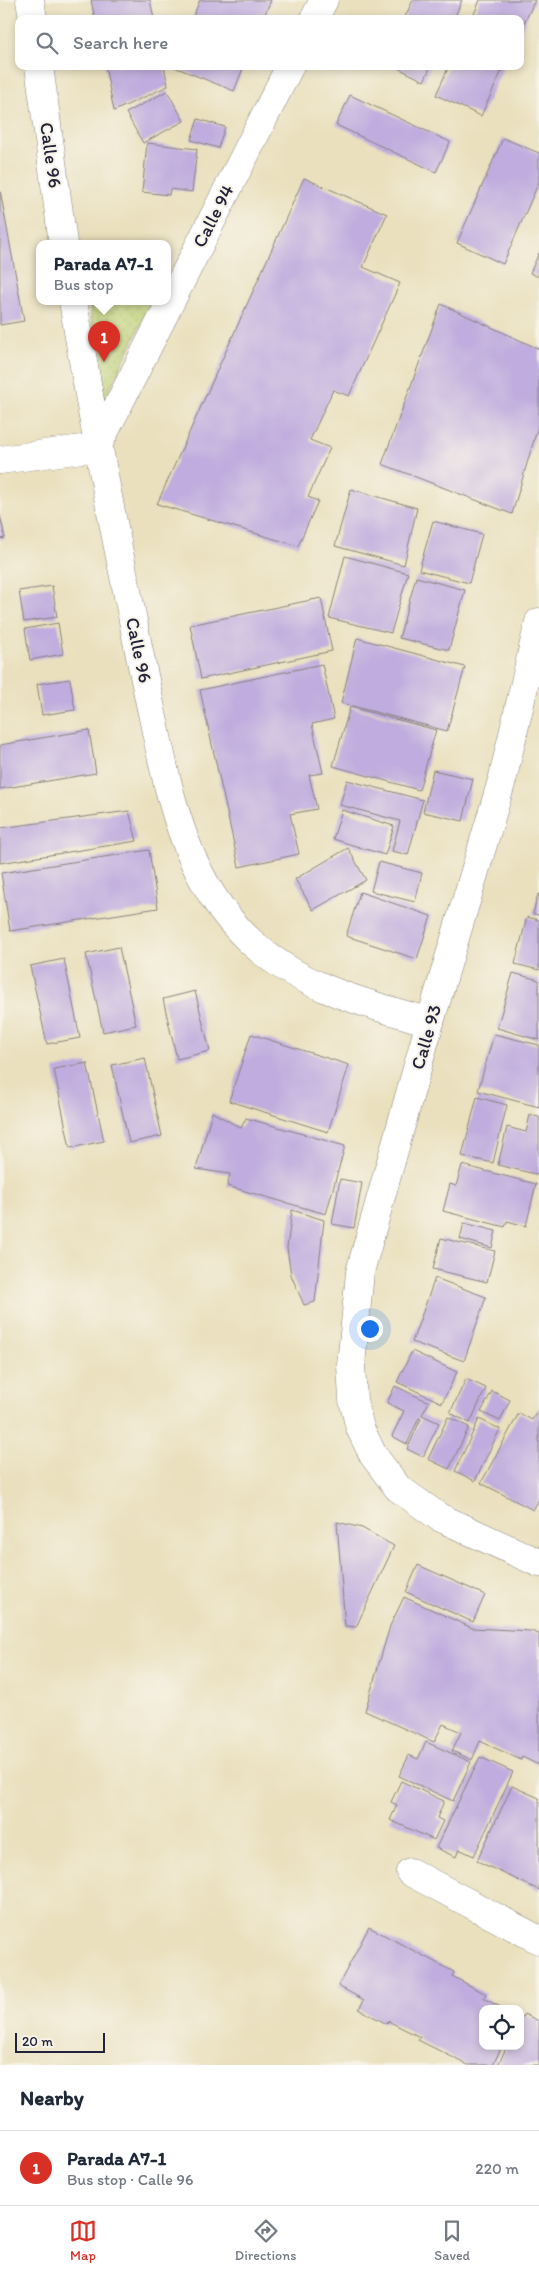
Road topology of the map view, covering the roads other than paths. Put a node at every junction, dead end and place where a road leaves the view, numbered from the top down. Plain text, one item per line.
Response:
1 (30, 0) edge
2 (324, 0) edge
3 (32, 15) edge
4 (316, 15) edge
5 (40, 70) edge
6 (288, 70) edge
7 (66, 240) edge
8 (199, 243) junction
9 (171, 265) edge
10 (171, 299) edge
11 (74, 305) edge
12 (168, 305) edge
13 (97, 446) junction
14 (0, 460) edge
15 (539, 622) edge
16 (430, 1022) junction
17 (539, 1563) edge
18 (410, 1872) dead end
19 (539, 1940) edge

1 - 3 street
2 - 4 street
5 - 7 street, Calle 96
6 - 8 street, Calle 94
8 - 9 street
8 - 10 street, Calle 94
11 - 13 street, Calle 96
12 - 13 street, Calle 94
13 - 14 street
13 - 16 street, Calle 96
15 - 16 street, Calle 93
16 - 17 street, Calle 93
18 - 19 street

